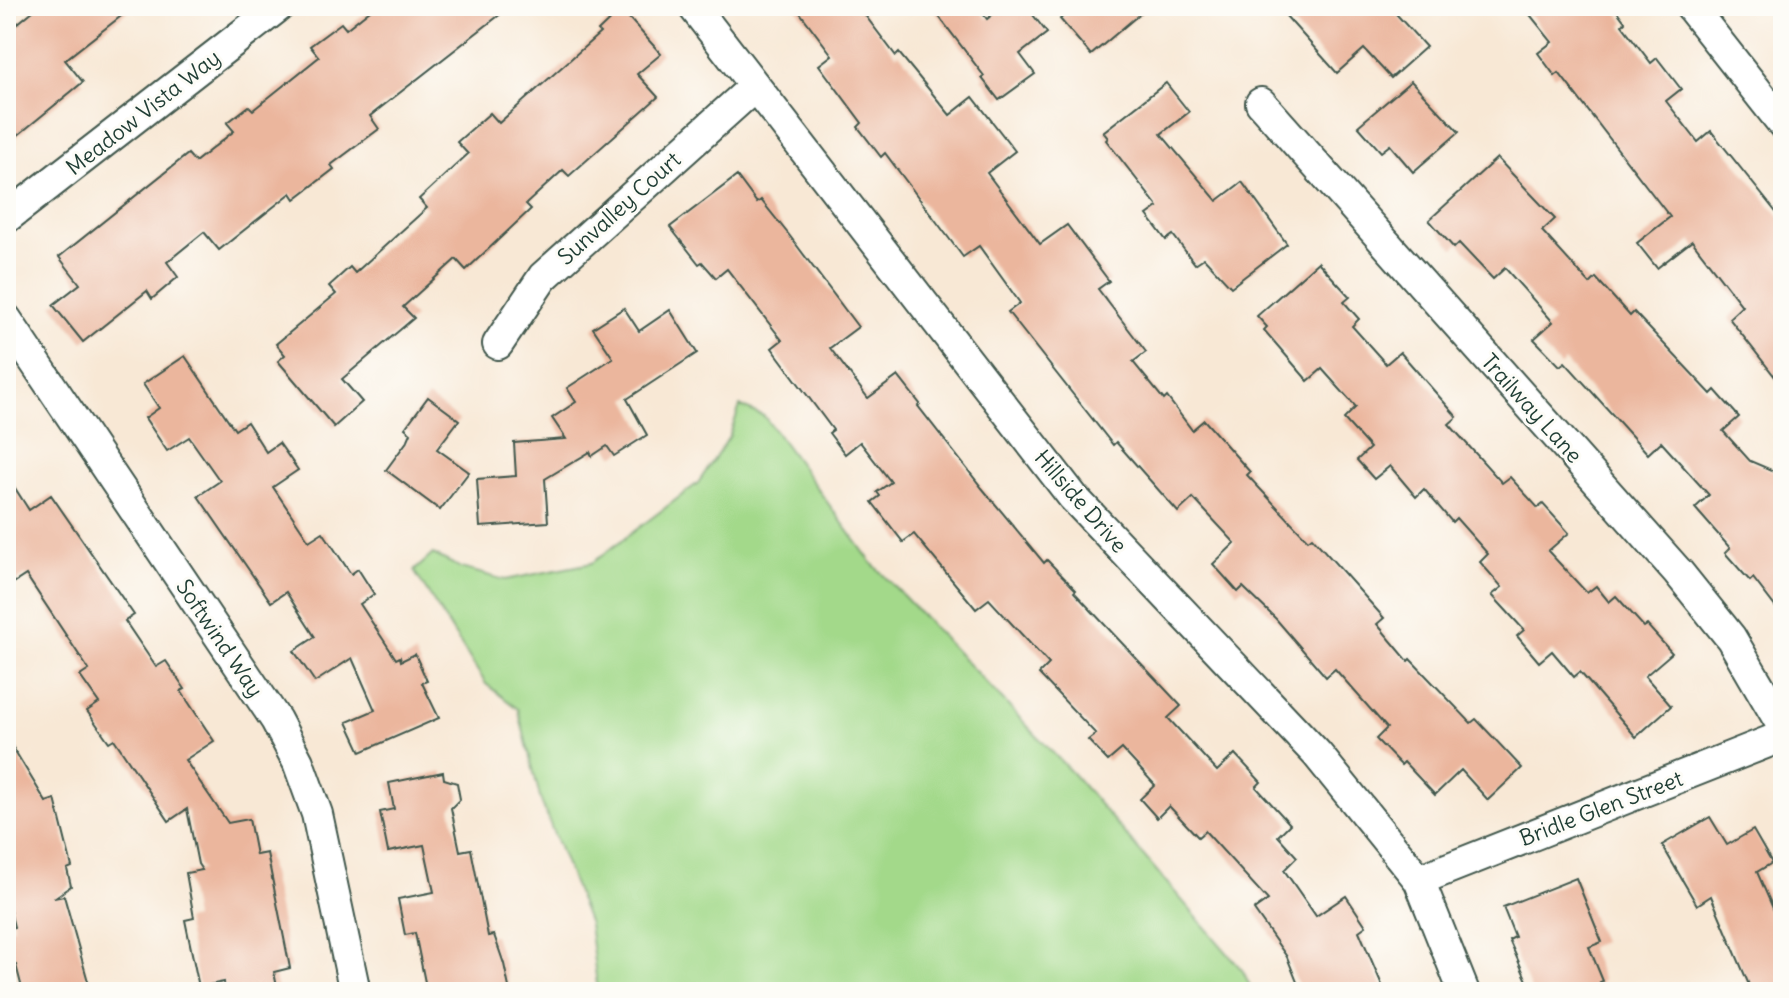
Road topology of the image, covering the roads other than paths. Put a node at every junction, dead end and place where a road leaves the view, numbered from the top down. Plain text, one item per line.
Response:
1 (279, 6) edge
2 (693, 6) edge
3 (1690, 6) edge
4 (754, 87) junction
5 (1261, 103) dead end
6 (1783, 124) edge
7 (6, 218) edge
8 (6, 319) edge
9 (498, 344) dead end
10 (1783, 727) edge
11 (1783, 736) edge
12 (1419, 880) junction
13 (355, 992) edge
14 (1464, 992) edge

1 - 7 street, Meadow Vista Way
2 - 4 street, Hillside Drive
3 - 6 street
4 - 9 street, Sunvalley Court
4 - 12 street, Hillside Drive
5 - 10 street, Trailway Lane
8 - 13 street, Softwind Way
11 - 12 street, Bridle Glen Street
12 - 14 street, Hillside Drive

